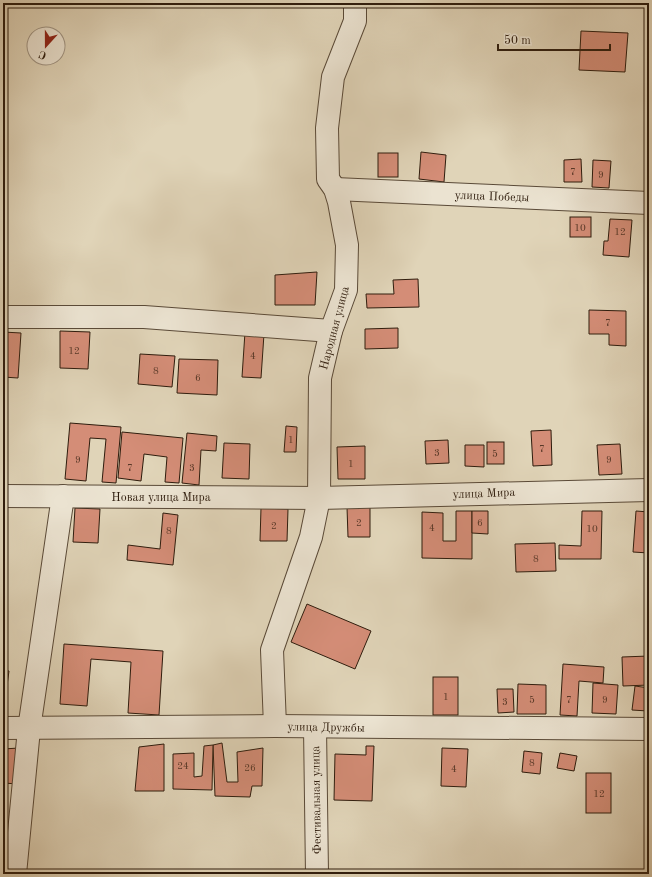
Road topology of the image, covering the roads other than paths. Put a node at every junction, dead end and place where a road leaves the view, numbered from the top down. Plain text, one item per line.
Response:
1 (355, 3) edge
2 (335, 189) junction
3 (649, 203) edge
4 (3, 317) edge
5 (331, 331) junction
6 (649, 490) edge
7 (3, 496) edge
8 (63, 496) junction
9 (319, 498) junction
10 (275, 726) junction
11 (315, 726) junction
12 (3, 728) edge
13 (29, 729) junction
14 (649, 729) edge
15 (15, 874) edge
16 (317, 874) edge

1 - 2 street, Народная улица
2 - 3 street, улица Победы
2 - 5 street, Народная улица
4 - 5 street
5 - 9 street, Народная улица
6 - 9 street, улица Мира
7 - 8 street, Новая улица Мира
8 - 9 street, Новая улица Мира
8 - 13 street
9 - 10 street, Народная улица
10 - 11 street, улица Дружбы
10 - 13 street, улица Дружбы
11 - 14 street, улица Дружбы
11 - 16 street, Фестивальная улица
12 - 13 street, улица Дружбы
13 - 15 street

